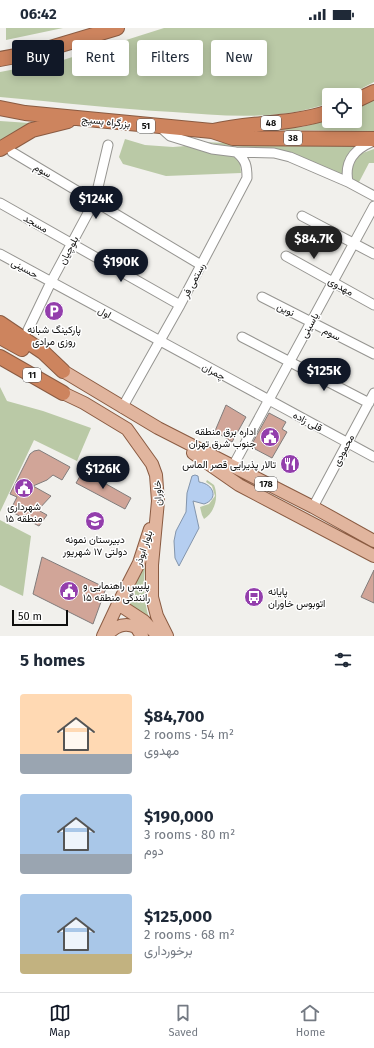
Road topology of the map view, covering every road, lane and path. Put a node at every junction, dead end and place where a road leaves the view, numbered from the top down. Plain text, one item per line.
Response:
1 (117, 28) edge
2 (64, 44) edge
3 (0, 53) edge
4 (12, 53) edge
5 (12, 57) edge
6 (0, 59) edge
7 (374, 92) edge
8 (362, 98) edge
9 (0, 108) edge
10 (0, 112) edge
11 (25, 113) junction
12 (322, 114) edge
13 (80, 119) junction
14 (160, 127) junction
15 (212, 131) junction
16 (374, 140) edge
17 (108, 146) dead end
18 (6, 151) edge
19 (236, 152) junction
20 (348, 182) junction
21 (374, 196) edge
22 (94, 200) junction
23 (0, 203) edge
24 (374, 206) edge
25 (302, 216) dead end
26 (72, 243) junction
27 (353, 244) junction
28 (0, 254) edge
29 (374, 254) edge
30 (286, 256) dead end
31 (201, 265) junction
32 (51, 282) junction
33 (333, 282) junction
34 (262, 297) dead end
35 (180, 305) junction
36 (374, 305) edge
37 (311, 322) junction
38 (0, 323) edge
39 (28, 330) dead end
40 (0, 337) edge
41 (242, 337) dead end
42 (160, 342) junction
43 (374, 354) edge
44 (0, 357) edge
45 (289, 362) junction
46 (0, 368) edge
47 (63, 371) junction
48 (63, 393) junction
49 (374, 393) edge
50 (268, 400) junction
51 (367, 406) junction
52 (122, 408) junction
53 (374, 414) edge
54 (158, 428) junction
55 (348, 443) junction
56 (374, 457) edge
57 (232, 466) junction
58 (158, 501) junction
59 (313, 508) junction
60 (374, 541) edge
61 (374, 556) edge
62 (118, 604) junction
63 (103, 636) edge
64 (106, 636) edge
65 (142, 636) edge
66 (158, 636) edge
67 (167, 636) edge

1 - 2 highway
3 - 4 highway
5 - 6 highway
7 - 8 highway
9 - 11 highway, بزرگراه بسیج / 51
10 - 11 highway
11 - 13 highway, بزرگراه بسیج / 51
12 - 15 highway, 48
13 - 14 highway, بزرگراه بسیج / 51
13 - 18 highway
14 - 15 highway, بزرگراه بسیج / 51
14 - 19 street
15 - 16 highway, 38
16 - 20 street
17 - 22 street, بلوچیان
18 - 22 street, سوم
19 - 20 street
19 - 31 street, رستمی فر
20 - 21 street
22 - 26 street, بلوچیان
22 - 31 street, سوم
23 - 26 street, مسجد
24 - 27 street, یاسینی
25 - 27 street
26 - 32 street, بلوچیان
26 - 35 street, مسجد
27 - 29 street
27 - 33 street, یاسینی
28 - 32 street, حسینی
30 - 33 street, مهدوی
31 - 35 street, رستمی فر
32 - 39 street, بلوچیان
32 - 42 street, اول
33 - 36 street, مهدوی
33 - 37 street, یاسینی
34 - 37 street, نوین
35 - 42 street, رستمی فر
37 - 43 street, سوم
37 - 45 street, یاسینی
38 - 47 highway
40 - 47 highway, 11
41 - 45 street
42 - 50 street, چمران
42 - 52 street, رستمی فر
44 - 48 highway, 11
45 - 50 street, یاسینی
45 - 51 street
46 - 48 highway
47 - 52 main road, 178
48 - 58 main road, خاوران
49 - 51 street, محمودی
50 - 55 street, قلی زاده
50 - 57 street, یاسینی
51 - 53 street
51 - 55 street, محمودی
52 - 54 main road, 178
54 - 57 main road, 178
54 - 61 main road, 178
55 - 56 street, قلی زاده
55 - 59 street, محمودی
57 - 59 main road, 178
58 - 62 main road, بلوار ابوذر
58 - 67 main road, خاوران
59 - 60 main road, 178
62 - 63 main road, بلوار ابوذر
62 - 66 main road
64 - 65 main road

